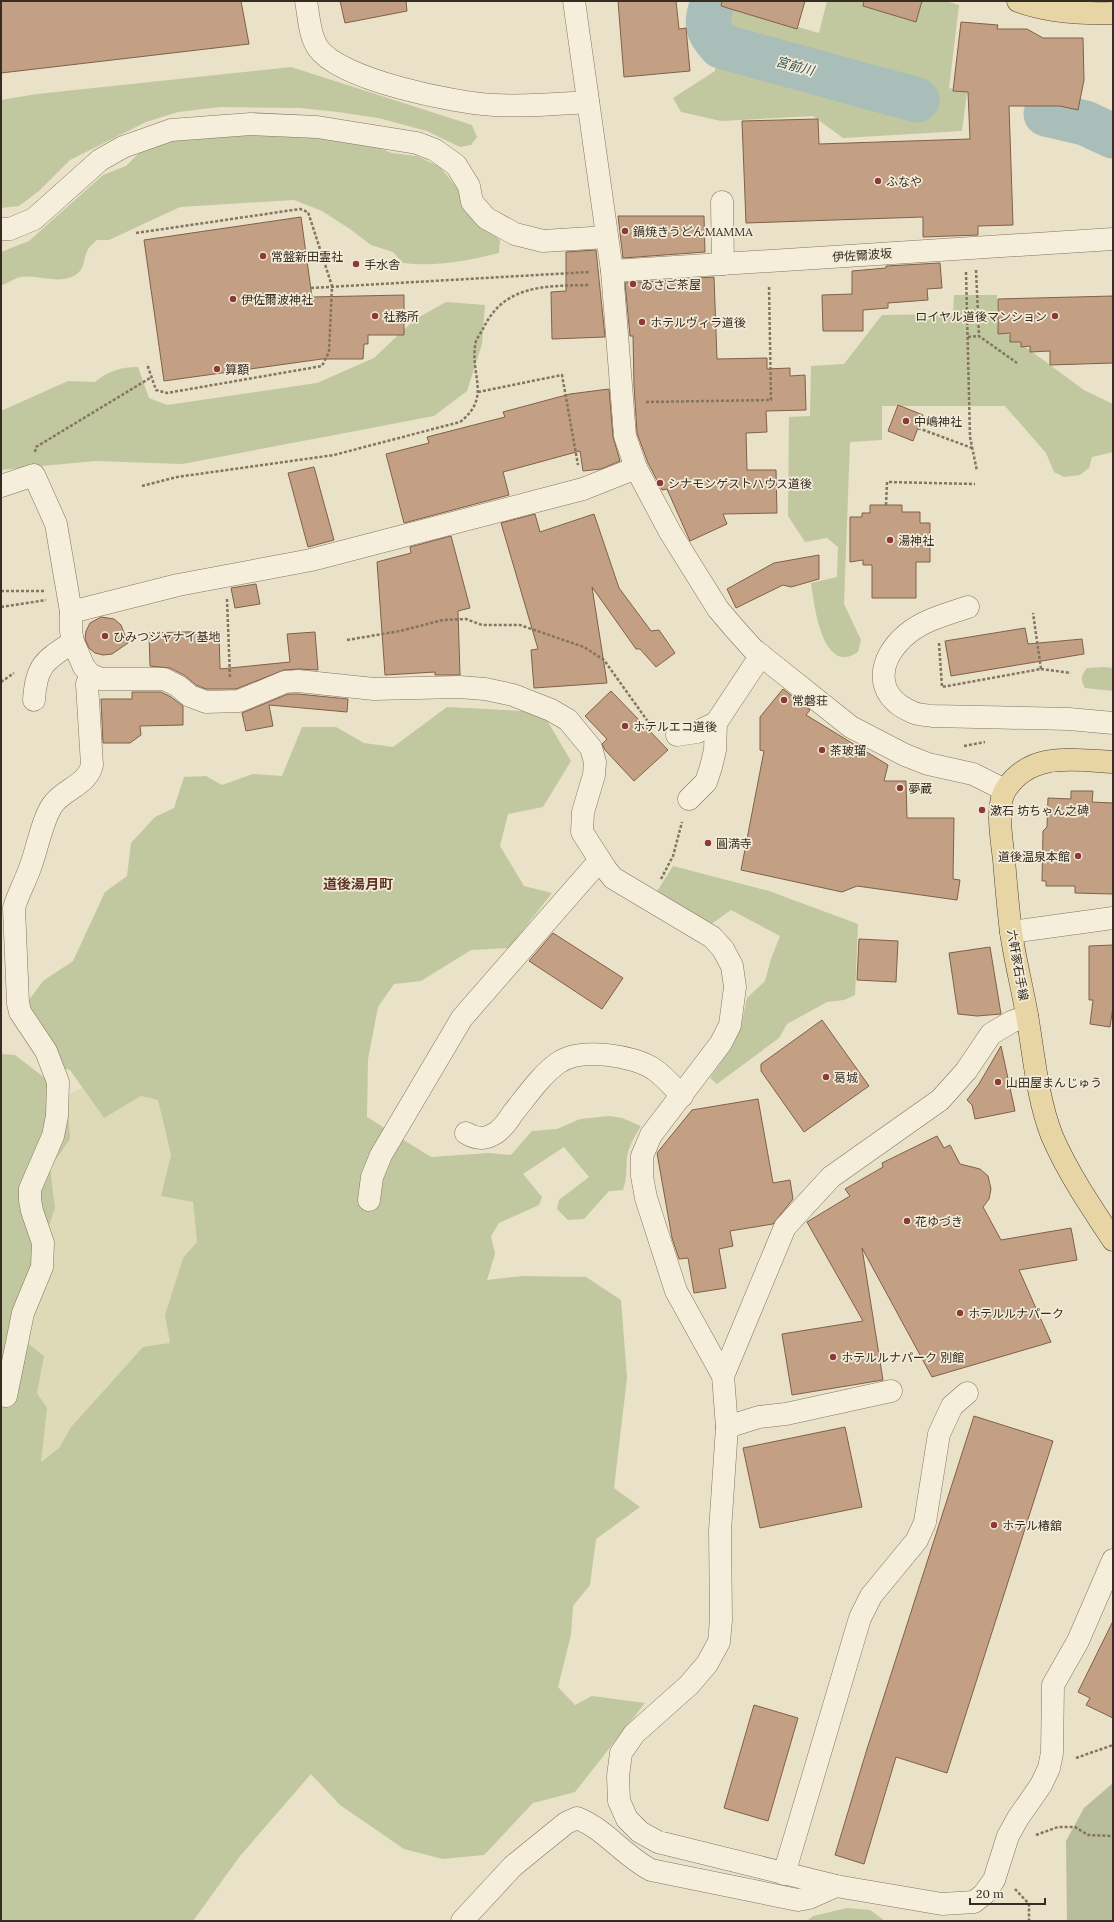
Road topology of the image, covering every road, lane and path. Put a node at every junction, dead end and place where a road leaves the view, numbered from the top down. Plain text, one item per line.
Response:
1 (306, 1) edge
2 (574, 1) edge
3 (1018, 1) edge
4 (1113, 13) edge
5 (588, 102) junction
6 (722, 202) dead end
7 (1, 229) edge
8 (136, 233) dead end
9 (607, 237) junction
10 (1113, 239) edge
11 (976, 248) junction
12 (769, 261) junction
13 (723, 264) junction
14 (966, 268) dead end
15 (606, 276) junction
16 (332, 286) junction
17 (311, 288) dead end
18 (979, 336) junction
19 (968, 337) junction
20 (1016, 363) dead end
21 (147, 364) dead end
22 (150, 378) junction
23 (478, 392) junction
24 (622, 402) junction
25 (918, 428) dead end
26 (972, 448) junction
27 (636, 468) junction
28 (976, 471) dead end
29 (34, 475) junction
30 (976, 484) dead end
31 (1, 486) edge
32 (142, 486) dead end
33 (583, 489) junction
34 (886, 505) dead end
35 (226, 576) junction
36 (1, 591) edge
37 (70, 604) junction
38 (1, 607) edge
39 (968, 607) dead end
40 (1033, 613) dead end
41 (939, 636) dead end
42 (347, 640) dead end
43 (73, 642) junction
44 (761, 655) junction
45 (1041, 669) junction
46 (1071, 673) dead end
47 (91, 675) junction
48 (34, 700) dead end
49 (232, 702) junction
50 (716, 723) junction
51 (1113, 723) edge
52 (677, 735) joint
53 (1113, 762) edge
54 (1005, 790) junction
55 (689, 799) joint
56 (600, 860) junction
57 (660, 881) dead end
58 (1113, 918) edge
59 (1011, 932) junction
60 (1027, 1016) junction
61 (682, 1096) junction
62 (466, 1133) dead end
63 (369, 1200) dead end
64 (1113, 1240) edge
65 (724, 1376) junction
66 (891, 1391) dead end
67 (967, 1394) dead end
68 (6, 1396) dead end
69 (727, 1427) junction
70 (1113, 1560) edge
71 (1113, 1745) edge
72 (1051, 1760) junction
73 (1008, 1836) junction
74 (1113, 1836) edge
75 (784, 1874) junction
76 (836, 1886) junction
77 (462, 1921) edge

1 - 5 street
2 - 5 street
3 - 4 main road
5 - 9 street
6 - 13 street
7 - 9 street
8 - 16 path
9 - 15 street
10 - 11 street, 伊佐爾波坂
11 - 12 street, 伊佐爾波坂
11 - 18 path
12 - 13 street, 伊佐爾波坂
12 - 24 path
13 - 15 street, 伊佐爾波坂
14 - 19 path
15 - 16 path
15 - 23 path
15 - 24 street
16 - 17 path
16 - 22 path
18 - 19 path
18 - 20 path
19 - 26 path
21 - 22 path
22 - 29 path
23 - 32 path
23 - 33 path
24 - 27 street
25 - 26 path
26 - 28 path
27 - 33 street
27 - 44 street
29 - 31 street
29 - 37 street
30 - 34 path
33 - 35 street
35 - 37 street
35 - 49 path
36 - 37 path
37 - 38 path
37 - 43 street
39 - 51 street
40 - 45 path
41 - 45 path
42 - 52 path
43 - 47 street
43 - 48 street
44 - 50 street
44 - 54 street
45 - 46 path
47 - 49 street
47 - 68 street
49 - 56 street
50 - 52 street
50 - 55 street
53 - 54 main road, 六軒家石手線
54 - 59 main road, 六軒家石手線
55 - 57 path
56 - 61 street
56 - 63 street
58 - 59 street
59 - 60 main road, 六軒家石手線
60 - 64 main road, 六軒家石手線
60 - 65 street
61 - 62 street
61 - 65 street
65 - 69 street
66 - 69 street
67 - 75 street
69 - 75 street
70 - 72 street
71 - 72 path
72 - 73 street
73 - 74 path
73 - 76 street
75 - 76 street
76 - 77 street

